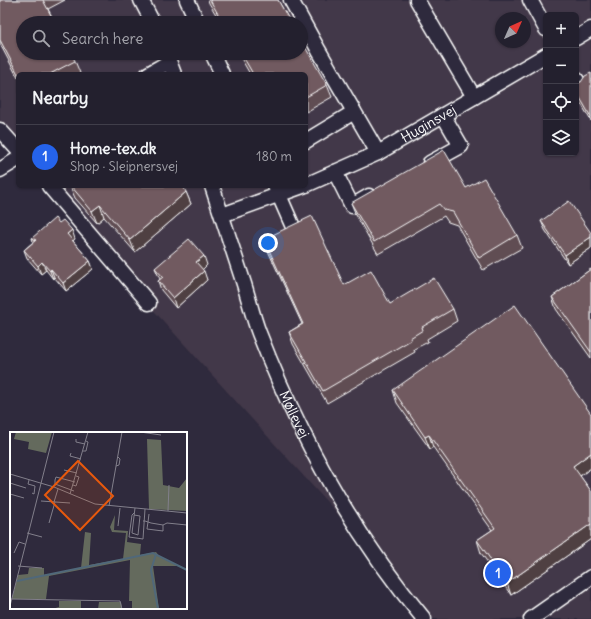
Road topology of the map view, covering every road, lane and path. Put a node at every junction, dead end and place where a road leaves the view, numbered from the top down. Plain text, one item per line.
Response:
1 (141, 0) edge
2 (187, 0) edge
3 (291, 0) edge
4 (417, 0) edge
5 (530, 0) edge
6 (149, 16) edge
7 (195, 16) edge
8 (300, 16) edge
9 (543, 24) edge
10 (591, 29) edge
11 (308, 31) edge
12 (579, 36) edge
13 (543, 57) edge
14 (215, 60) edge
15 (170, 63) edge
16 (152, 72) edge
17 (221, 72) edge
18 (474, 97) junction
19 (354, 112) junction
20 (443, 115) junction
21 (0, 130) edge
22 (308, 140) edge
23 (16, 150) edge
24 (16, 152) edge
25 (378, 153) junction
26 (420, 168) edge
27 (0, 170) edge
28 (335, 172) junction
29 (308, 184) edge
30 (51, 188) edge
31 (213, 188) edge
32 (290, 188) edge
33 (277, 190) edge
34 (379, 191) edge
35 (222, 215) junction
36 (292, 227) edge
37 (149, 303) dead end
38 (591, 577) edge
39 (424, 619) edge
40 (531, 619) edge

1 - 6 street
2 - 7 street
3 - 8 street
4 - 18 street
5 - 9 street
10 - 12 street
11 - 19 street
13 - 18 street, Huginsvej
14 - 17 street
15 - 16 street
18 - 20 street, Huginsvej
19 - 22 street
19 - 25 street
20 - 25 street, Huginsvej
20 - 26 street
21 - 23 street
24 - 27 street
25 - 28 street, Huginsvej
28 - 29 street, Huginsvej
28 - 34 street
30 - 37 street
31 - 35 street, Møllevej
32 - 33 street
33 - 35 street
33 - 36 street
35 - 39 street, Møllevej
38 - 40 street

